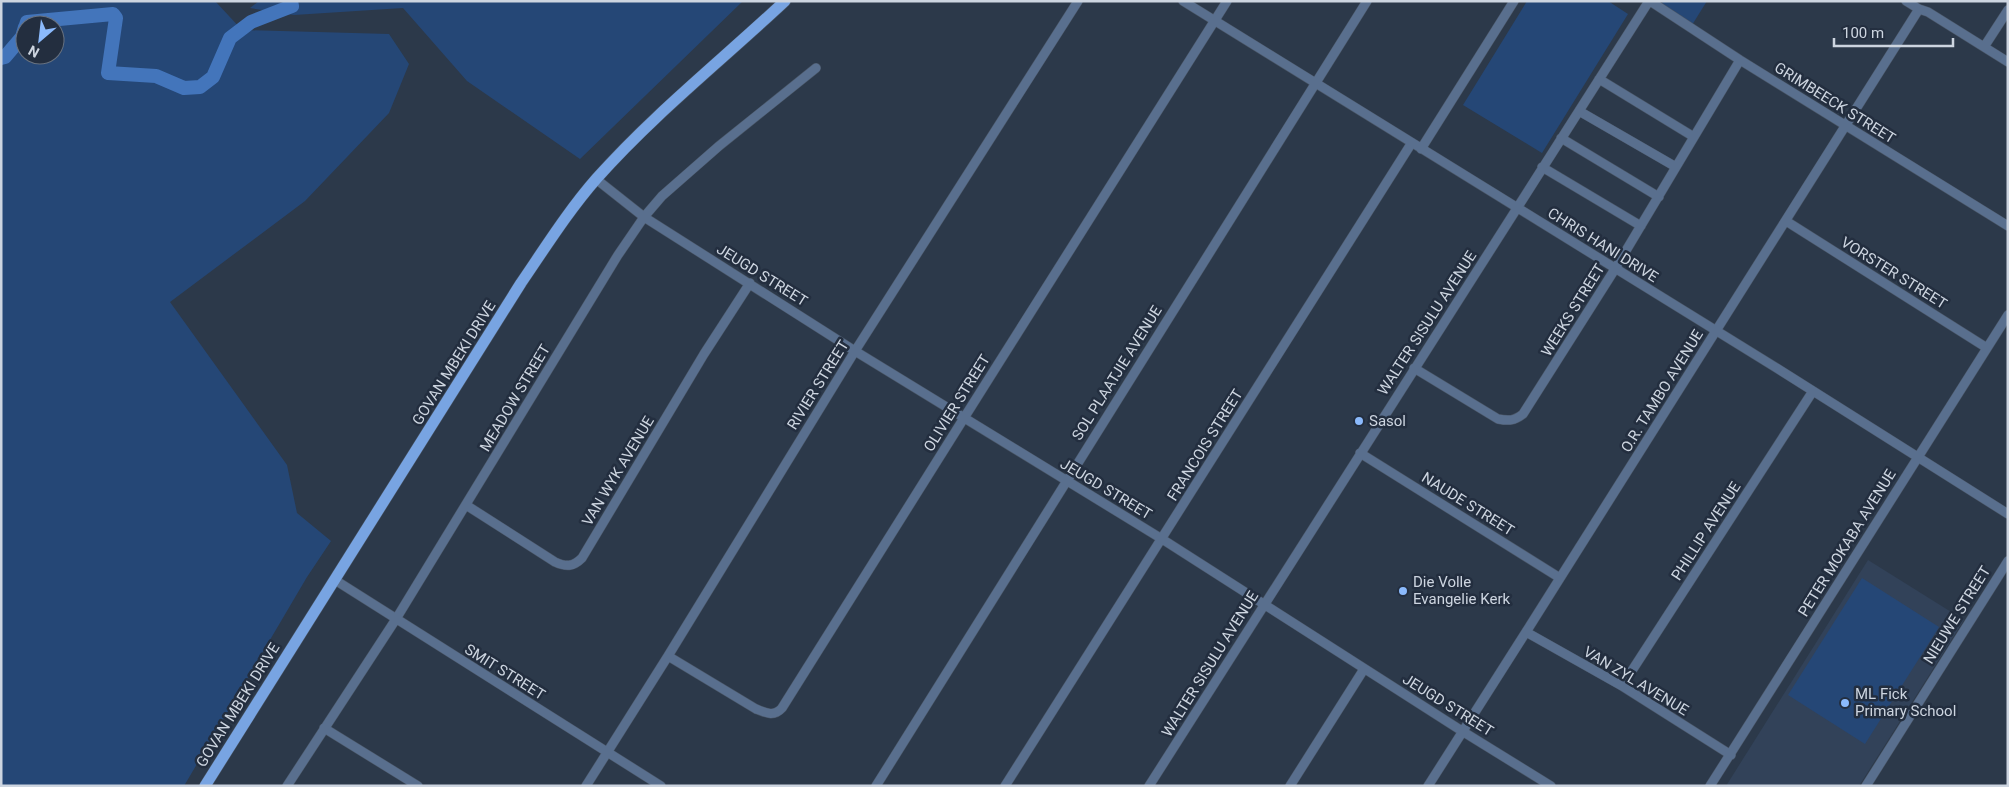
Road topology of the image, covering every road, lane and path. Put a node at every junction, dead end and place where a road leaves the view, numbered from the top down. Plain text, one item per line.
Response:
1 (785, 1) edge
2 (1078, 1) edge
3 (1183, 1) edge
4 (1227, 1) edge
5 (1367, 1) edge
6 (1514, 1) edge
7 (1649, 1) edge
8 (1906, 1) edge
9 (1919, 10) junction
10 (2008, 10) edge
11 (1214, 21) junction
12 (1984, 47) junction
13 (1740, 60) junction
14 (2008, 62) edge
15 (816, 68) dead end
16 (1599, 79) junction
17 (1315, 84) junction
18 (1579, 110) junction
19 (1846, 126) junction
20 (1694, 136) junction
21 (1561, 138) junction
22 (1411, 144) junction
23 (1421, 149) junction
24 (1542, 167) junction
25 (1676, 167) junction
26 (596, 179) junction
27 (1658, 197) junction
28 (1516, 208) junction
29 (644, 217) junction
30 (1786, 221) junction
31 (1641, 226) junction
32 (2008, 226) edge
33 (1615, 269) junction
34 (750, 283) junction
35 (2008, 315) edge
36 (1716, 331) junction
37 (1987, 348) junction
38 (855, 350) junction
39 (1414, 368) junction
40 (1813, 392) junction
41 (964, 418) junction
42 (1360, 453) junction
43 (1918, 458) junction
44 (1066, 481) junction
45 (466, 505) junction
46 (2008, 514) edge
47 (1162, 539) junction
48 (2008, 560) edge
49 (1560, 578) junction
50 (335, 580) junction
51 (1265, 604) junction
52 (396, 619) junction
53 (1526, 632) junction
54 (668, 656) junction
55 (1364, 669) junction
56 (1622, 686) junction
57 (324, 728) junction
58 (1462, 731) junction
59 (608, 752) junction
60 (1730, 754) junction
61 (204, 786) edge
62 (287, 786) edge
63 (418, 786) edge
64 (586, 786) edge
65 (661, 786) edge
66 (876, 786) edge
67 (1005, 786) edge
68 (1149, 786) edge
69 (1290, 786) edge
70 (1428, 786) edge
71 (1551, 786) edge
72 (1710, 786) edge
73 (1866, 786) edge

1 - 26 main road, GOVAN MBEKI DRIVE
2 - 38 street, RIVIER STREET
3 - 11 street, CHRIS HANI DRIVE
4 - 11 street, OLIVIER STREET
5 - 17 street, SOL PLAATJIE AVENUE
6 - 23 street
7 - 13 street, GRIMBEECK STREET
7 - 16 street, WALTER SISULU AVENUE
8 - 9 street
9 - 12 street
9 - 19 street, O.R. TAMBO AVENUE
10 - 12 street
11 - 17 street, CHRIS HANI DRIVE
11 - 41 street, OLIVIER STREET
12 - 14 street
13 - 19 street, GRIMBEECK STREET
13 - 20 street, WEEKS STREET
15 - 29 street, MEADOW STREET
16 - 18 street, WALTER SISULU AVENUE
16 - 20 street
17 - 22 street, CHRIS HANI DRIVE
17 - 44 street, SOL PLAATJIE AVENUE
18 - 21 street, WALTER SISULU AVENUE
18 - 25 street
19 - 30 street, O.R. TAMBO AVENUE
19 - 32 street, GRIMBEECK STREET
20 - 25 street, WEEKS STREET
21 - 24 street, WALTER SISULU AVENUE
21 - 27 street
22 - 23 street, CHRIS HANI DRIVE
22 - 47 street, FRANCOIS STREET
23 - 28 street, CHRIS HANI DRIVE
24 - 28 street, WALTER SISULU AVENUE
24 - 31 street
25 - 27 street, WEEKS STREET
26 - 29 street, JEUGD STREET
26 - 50 main road, GOVAN MBEKI DRIVE
27 - 31 street, WEEKS STREET
28 - 33 street, CHRIS HANI DRIVE
28 - 39 street, WALTER SISULU AVENUE
29 - 34 street, JEUGD STREET
29 - 45 street, MEADOW STREET
30 - 36 street, O.R. TAMBO AVENUE
30 - 37 street, VORSTER STREET
31 - 33 street, WEEKS STREET
33 - 36 street, CHRIS HANI DRIVE
33 - 39 street, WEEKS STREET
34 - 38 street, JEUGD STREET
34 - 45 street, VAN WYK AVENUE
35 - 37 street, PETER MOKABA AVENUE
36 - 40 street, CHRIS HANI DRIVE
36 - 49 street, O.R. TAMBO AVENUE
37 - 43 street, PETER MOKABA AVENUE
38 - 41 street, JEUGD STREET
38 - 54 street, RIVIER STREET
39 - 42 street, WALTER SISULU AVENUE
40 - 43 street, CHRIS HANI DRIVE
40 - 56 street, PHILLIP AVENUE
41 - 44 street, JEUGD STREET
41 - 54 street, OLIVIER STREET
42 - 49 street, NAUDE STREET
42 - 51 street, WALTER SISULU AVENUE
43 - 46 street, CHRIS HANI DRIVE
43 - 60 street, PETER MOKABA AVENUE
44 - 47 street, JEUGD STREET
44 - 66 street, SOL PLAATJIE AVENUE
45 - 52 street, MEADOW STREET
47 - 51 street, JEUGD STREET
47 - 67 street, FRANCOIS STREET
48 - 73 street, NIEUWE STREET
49 - 53 street, O.R. TAMBO AVENUE
50 - 52 street, SMIT STREET
50 - 61 main road, GOVAN MBEKI DRIVE
51 - 55 street, JEUGD STREET
51 - 68 street, WALTER SISULU AVENUE
52 - 57 street, MEADOW STREET
52 - 59 street, SMIT STREET
53 - 56 street, VAN ZYL AVENUE
53 - 58 street, O.R. TAMBO AVENUE
54 - 59 street, RIVIER STREET
55 - 58 street, JEUGD STREET
55 - 69 street
56 - 60 street, VAN ZYL AVENUE
57 - 62 street, MEADOW STREET
57 - 63 street
58 - 70 street, O.R. TAMBO AVENUE
58 - 71 street, JEUGD STREET
59 - 64 street, RIVIER STREET
59 - 65 street, SMIT STREET
60 - 72 street, PETER MOKABA AVENUE

